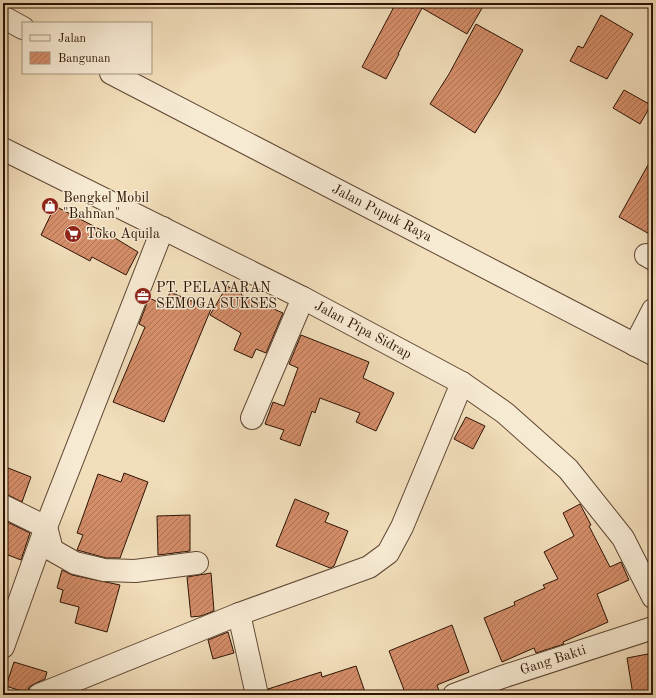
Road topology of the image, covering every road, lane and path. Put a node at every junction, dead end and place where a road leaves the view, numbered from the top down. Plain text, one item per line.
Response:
1 (3, 17) edge
2 (22, 27) edge
3 (113, 74) edge
4 (3, 149) edge
5 (163, 228) junction
6 (303, 298) junction
7 (653, 310) edge
8 (644, 349) edge
9 (462, 383) junction
10 (252, 418) dead end
11 (3, 506) edge
12 (46, 527) junction
13 (197, 563) dead end
14 (653, 597) edge
15 (239, 614) junction
16 (653, 628) edge
17 (3, 648) edge
18 (39, 695) edge
19 (257, 695) edge
20 (454, 695) edge

1 - 2 street
3 - 8 street, Jalan Pupuk Raya
4 - 5 street, Jalan Pipa Sidrap
5 - 6 street, Jalan Pipa Sidrap
5 - 12 street
6 - 9 street, Jalan Pipa Sidrap
6 - 10 street
7 - 8 street
9 - 14 street, Jalan Pipa Sidrap
9 - 15 street
11 - 12 street
12 - 13 street
12 - 17 street
15 - 18 street
15 - 19 street
16 - 20 street, Gang Bakti

